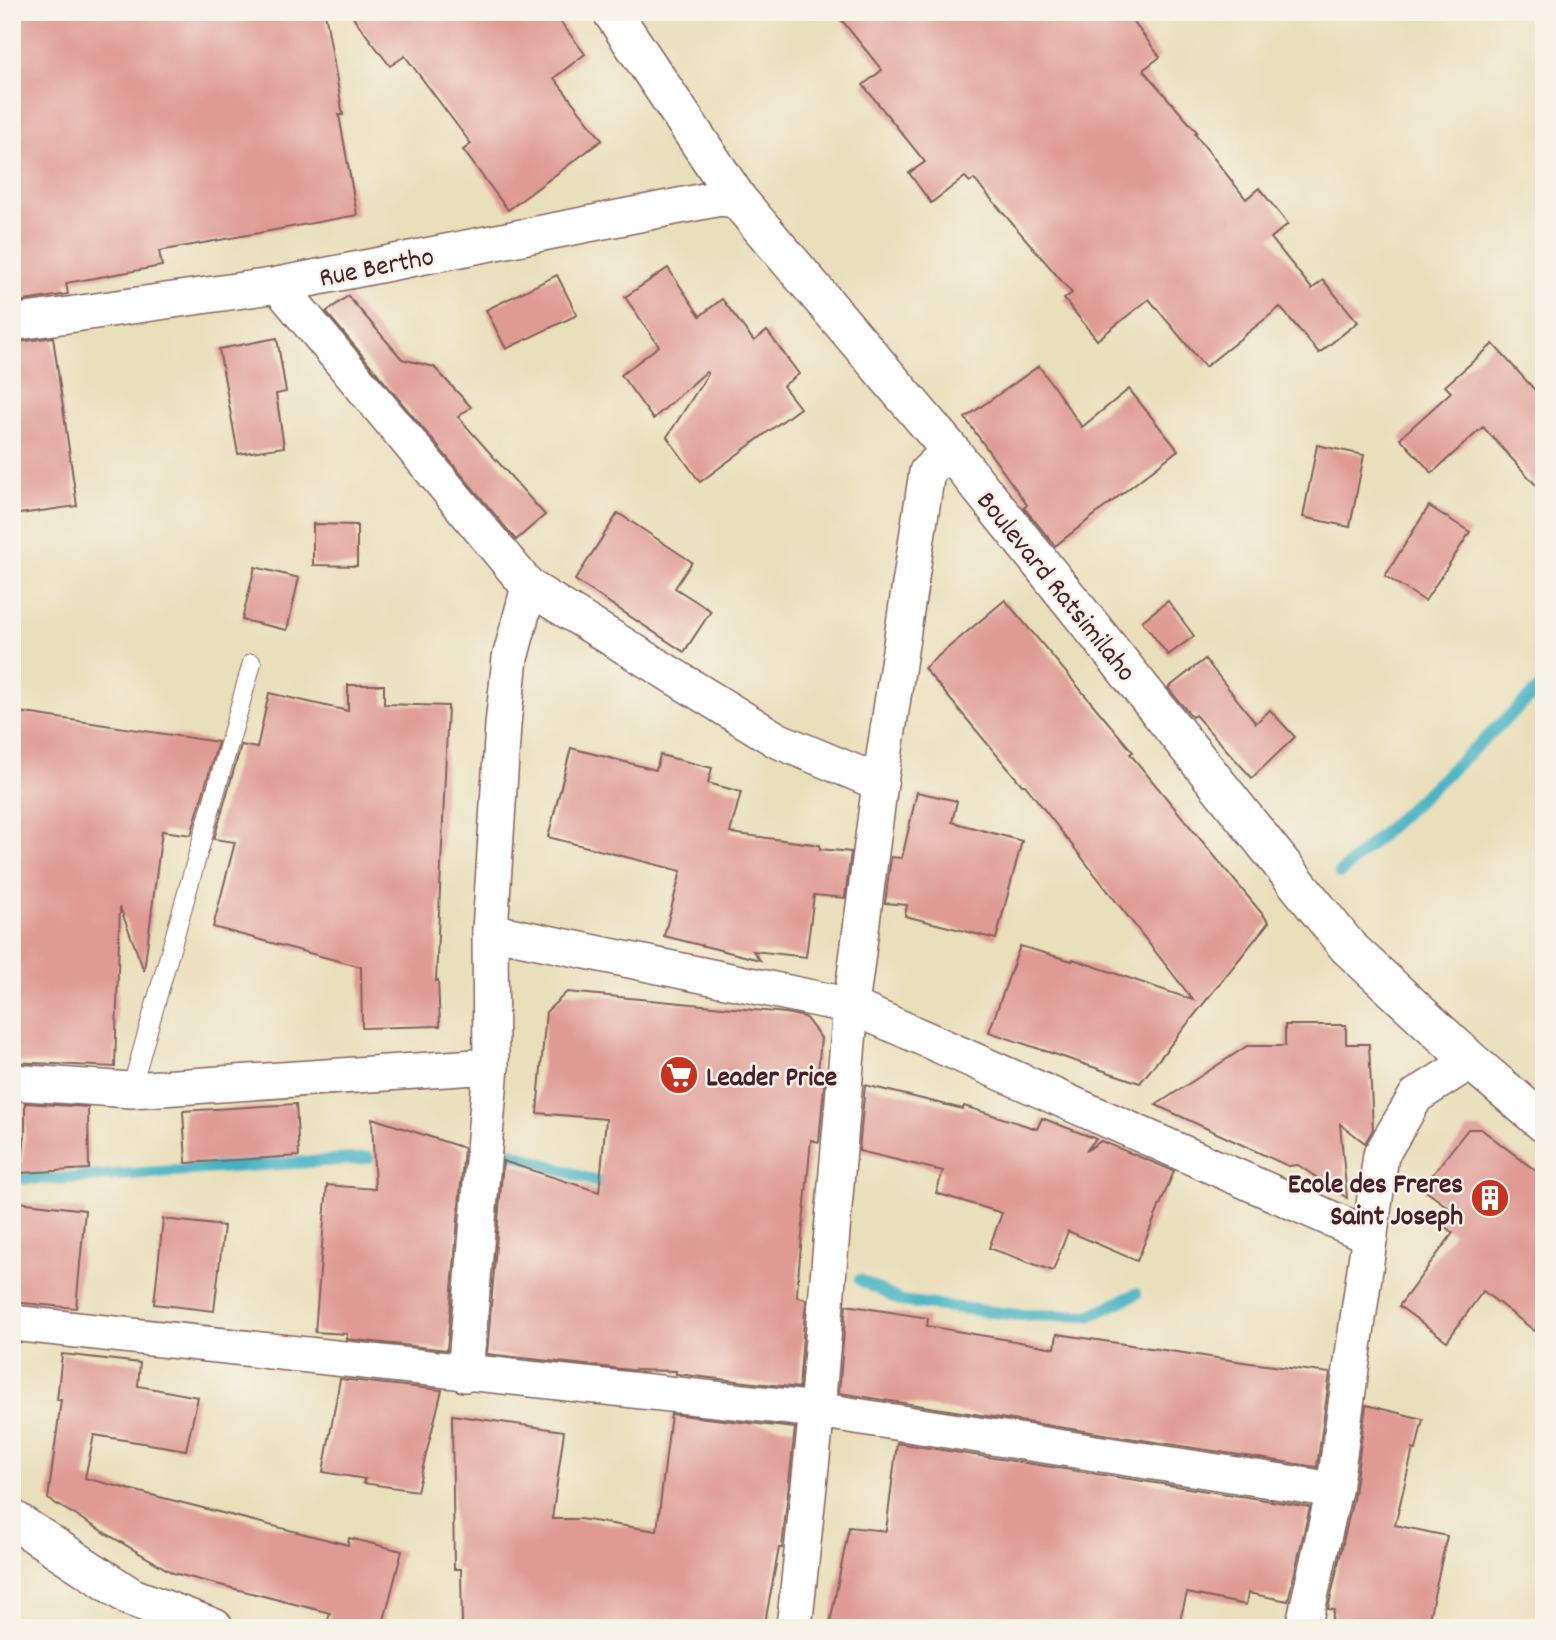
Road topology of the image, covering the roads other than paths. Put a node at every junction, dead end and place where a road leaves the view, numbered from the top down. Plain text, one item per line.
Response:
1 (612, 12) edge
2 (738, 200) junction
3 (278, 285) junction
4 (12, 323) edge
5 (950, 450) junction
6 (529, 587) junction
7 (252, 663) dead end
8 (880, 783) junction
9 (490, 932) junction
10 (851, 1006) junction
11 (1471, 1061) junction
12 (491, 1066) junction
13 (12, 1082) edge
14 (131, 1090) junction
15 (1544, 1123) edge
16 (1370, 1236) junction
17 (12, 1323) edge
18 (465, 1374) junction
19 (817, 1410) junction
20 (1334, 1490) junction
21 (12, 1519) edge
22 (214, 1628) edge
23 (794, 1628) edge
24 (1303, 1628) edge

1 - 2 main road, Boulevard Ratsimilaho
2 - 3 street, Rue Bertho
2 - 5 main road, Boulevard Ratsimilaho
3 - 4 street, Rue Bertho
3 - 6 street
5 - 8 street
5 - 11 main road, Boulevard Ratsimilaho
6 - 8 street
6 - 9 street
7 - 14 lane
8 - 10 street
9 - 10 street
9 - 12 street
10 - 16 street
10 - 19 street
11 - 15 main road, Boulevard Ratsimilaho
11 - 16 street
12 - 14 street
12 - 18 street
13 - 14 street
16 - 20 street
17 - 18 street
18 - 19 street
19 - 20 street
19 - 23 street
20 - 24 street
21 - 22 main road

